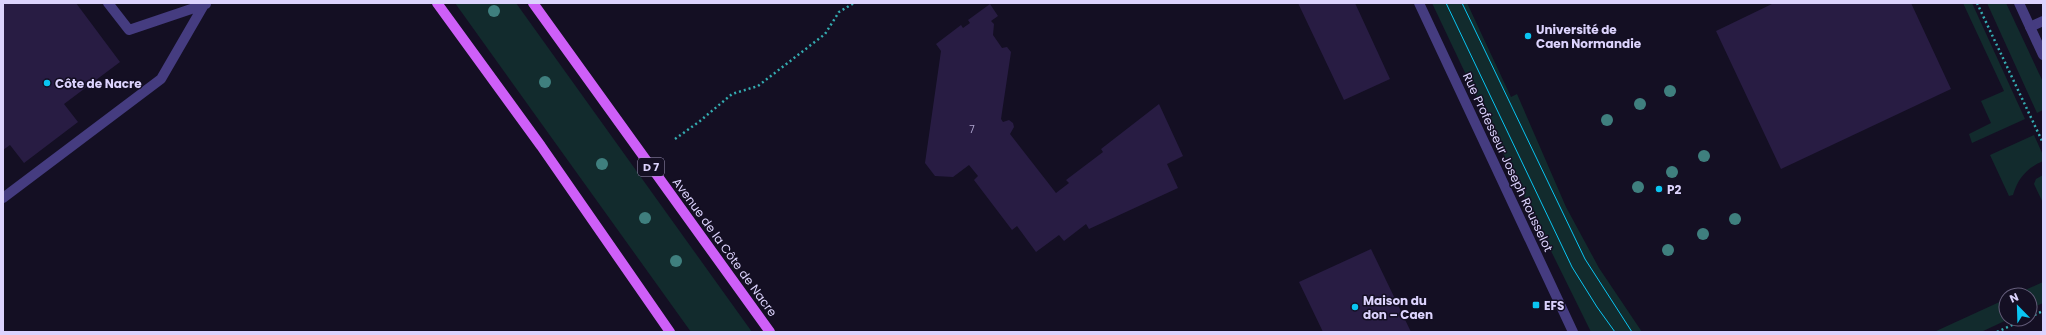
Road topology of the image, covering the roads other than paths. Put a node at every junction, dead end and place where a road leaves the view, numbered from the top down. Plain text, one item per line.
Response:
1 (108, 3) edge
2 (437, 3) edge
3 (533, 3) edge
4 (1419, 3) edge
5 (2019, 3) edge
6 (207, 4) edge
7 (2043, 21) edge
8 (2030, 27) junction
9 (2043, 54) edge
10 (3, 198) edge
11 (670, 332) edge
12 (770, 332) edge
13 (1573, 332) edge

1 - 6 street
2 - 11 main road
3 - 12 main road, Avenue de la Côte de Nacre / D 7
4 - 13 street, Rue Professeur Joseph Rousselot
5 - 8 street
6 - 10 street
7 - 8 street
8 - 9 street

